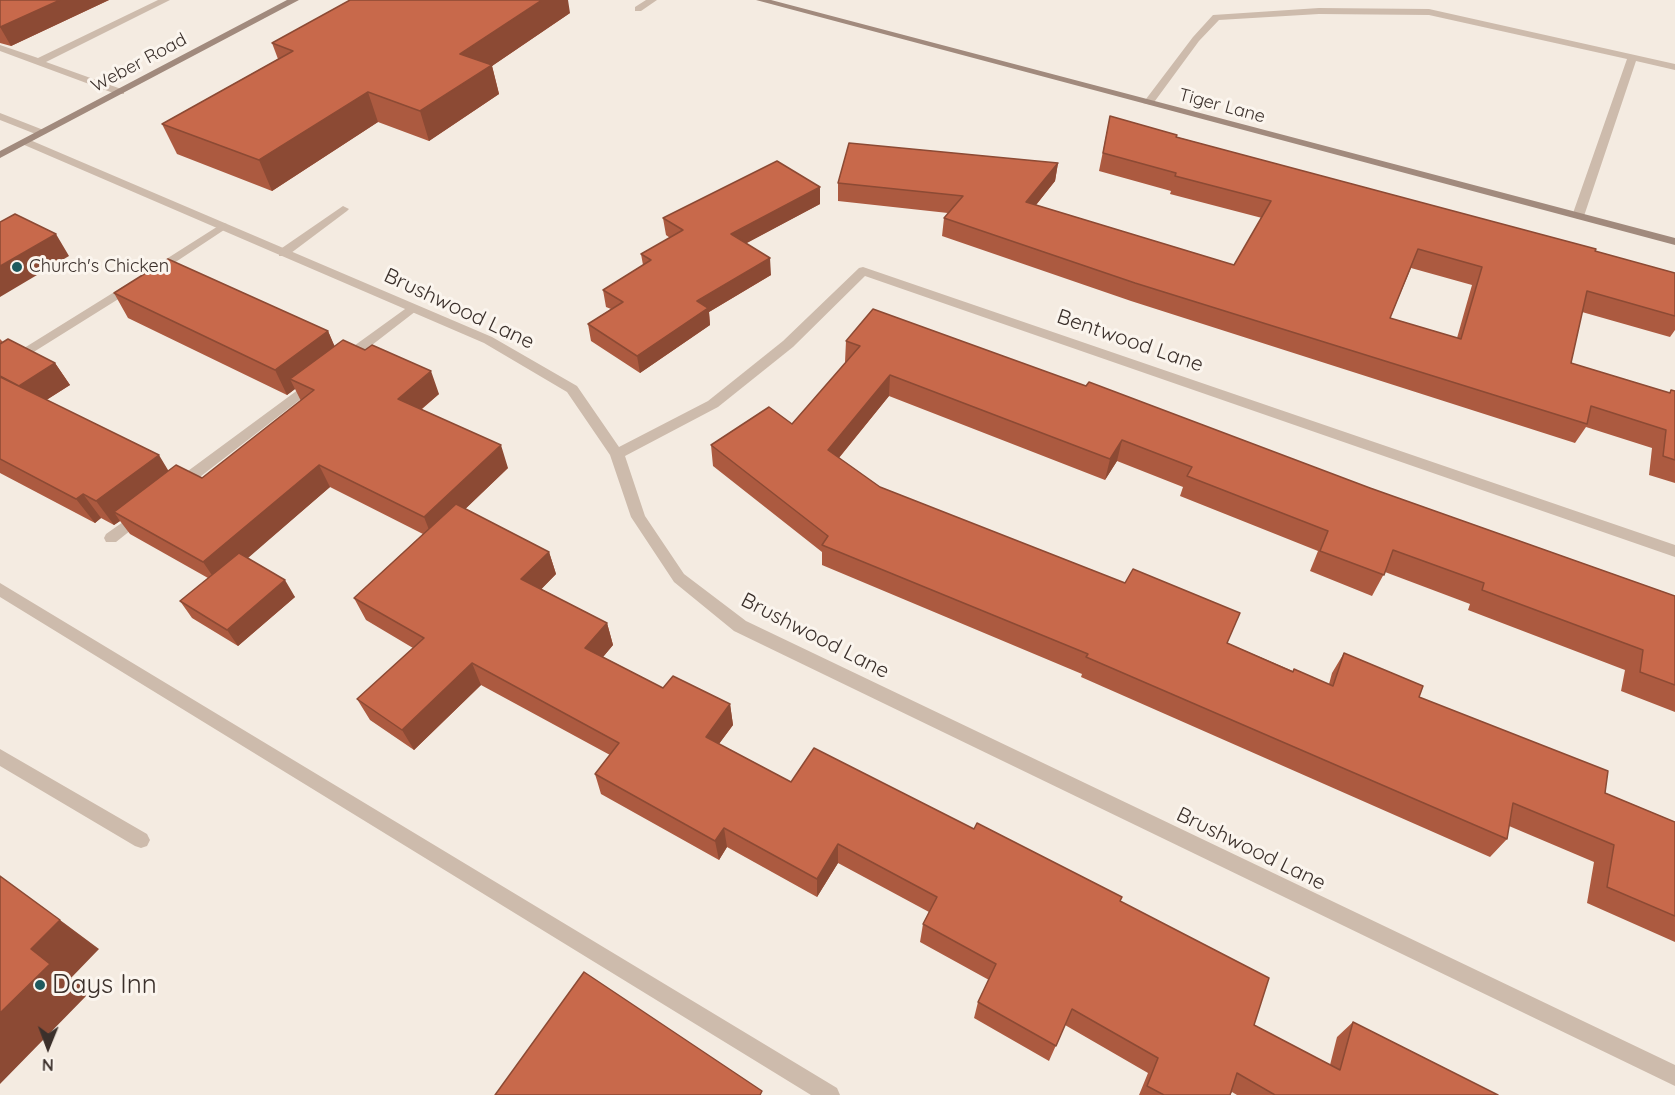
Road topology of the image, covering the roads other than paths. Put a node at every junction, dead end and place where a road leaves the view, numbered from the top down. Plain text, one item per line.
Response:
1 (165, 0) edge
2 (294, 0) edge
3 (652, 0) edge
4 (761, 0) edge
5 (638, 9) dead end
6 (0, 48) edge
7 (1633, 57) junction
8 (38, 62) junction
9 (1675, 67) edge
10 (120, 92) junction
11 (1148, 103) junction
12 (0, 117) edge
13 (42, 133) junction
14 (26, 142) junction
15 (0, 155) edge
16 (343, 209) dead end
17 (1578, 216) junction
18 (223, 226) junction
19 (1675, 242) edge
20 (283, 252) junction
21 (412, 308) junction
22 (0, 369) edge
23 (617, 454) junction
24 (166, 495) edge
25 (148, 509) edge
26 (111, 538) dead end
27 (1675, 551) edge
28 (0, 589) edge
29 (0, 757) edge
30 (141, 840) dead end
31 (1675, 1076) edge
32 (830, 1095) edge

1 - 8 street
2 - 10 street, Weber Road
3 - 5 street
4 - 11 street, Tiger Lane
6 - 8 street
7 - 9 street
7 - 11 street
7 - 17 street
8 - 10 street
10 - 13 street, Weber Road
11 - 17 street, Tiger Lane
12 - 13 street
13 - 14 street, Weber Road
14 - 15 street, Weber Road
14 - 18 street, Brushwood Lane
16 - 20 street
17 - 19 street, Tiger Lane
18 - 20 street, Brushwood Lane
18 - 22 street
20 - 21 street, Brushwood Lane
21 - 23 street, Brushwood Lane
21 - 24 street
23 - 27 street, Bentwood Lane
23 - 31 street, Brushwood Lane
25 - 26 street
28 - 32 street
29 - 30 street

